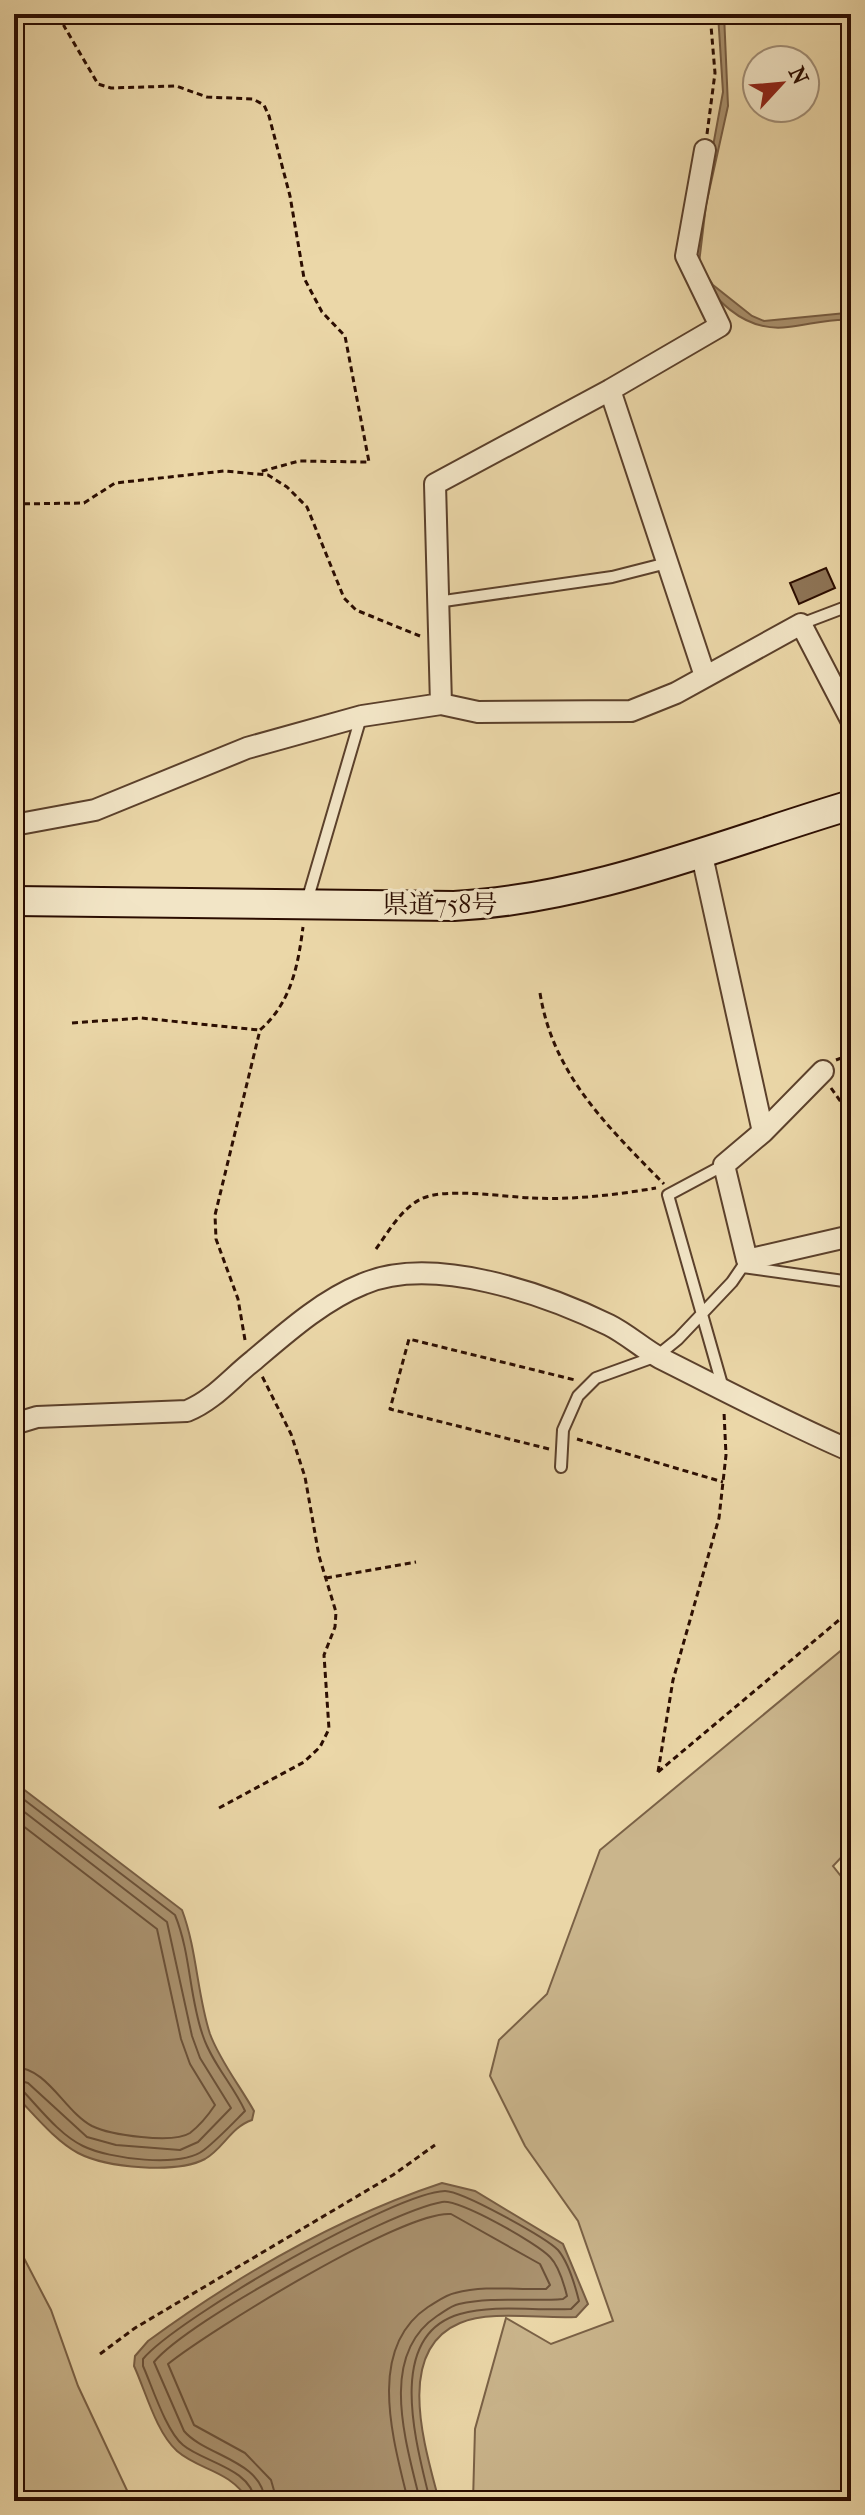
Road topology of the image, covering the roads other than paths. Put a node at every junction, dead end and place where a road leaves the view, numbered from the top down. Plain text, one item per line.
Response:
1 (705, 150) road end
2 (610, 390) junction
3 (667, 563) junction
4 (436, 602) junction
5 (851, 605) edge
6 (801, 624) junction
7 (705, 676) junction
8 (441, 704) junction
9 (362, 716) junction
10 (851, 720) edge
11 (851, 805) edge
12 (14, 825) edge
13 (701, 851) junction
14 (14, 901) edge
15 (306, 903) junction
16 (821, 1074) road end
17 (763, 1132) junction
18 (724, 1165) junction
19 (851, 1236) edge
20 (745, 1263) junction
21 (851, 1282) edge
22 (703, 1310) junction
23 (657, 1356) junction
24 (723, 1388) junction
25 (14, 1424) edge
26 (851, 1451) edge
27 (561, 1467) dead end

1 - 2 street
2 - 3 street
2 - 4 street
3 - 4 lane
3 - 7 street
4 - 8 street
5 - 6 lane
6 - 7 street
6 - 10 street
7 - 8 street
8 - 9 street
9 - 12 street
9 - 15 lane
11 - 13 main road, 県道758号
13 - 15 main road, 県道758号
13 - 17 street
14 - 15 main road, 県道758号
16 - 17 street
17 - 18 street
18 - 20 street
18 - 22 lane
19 - 20 street
20 - 21 lane
20 - 22 lane
22 - 23 lane
22 - 24 lane
23 - 24 street
23 - 25 street
23 - 27 lane
24 - 26 street

